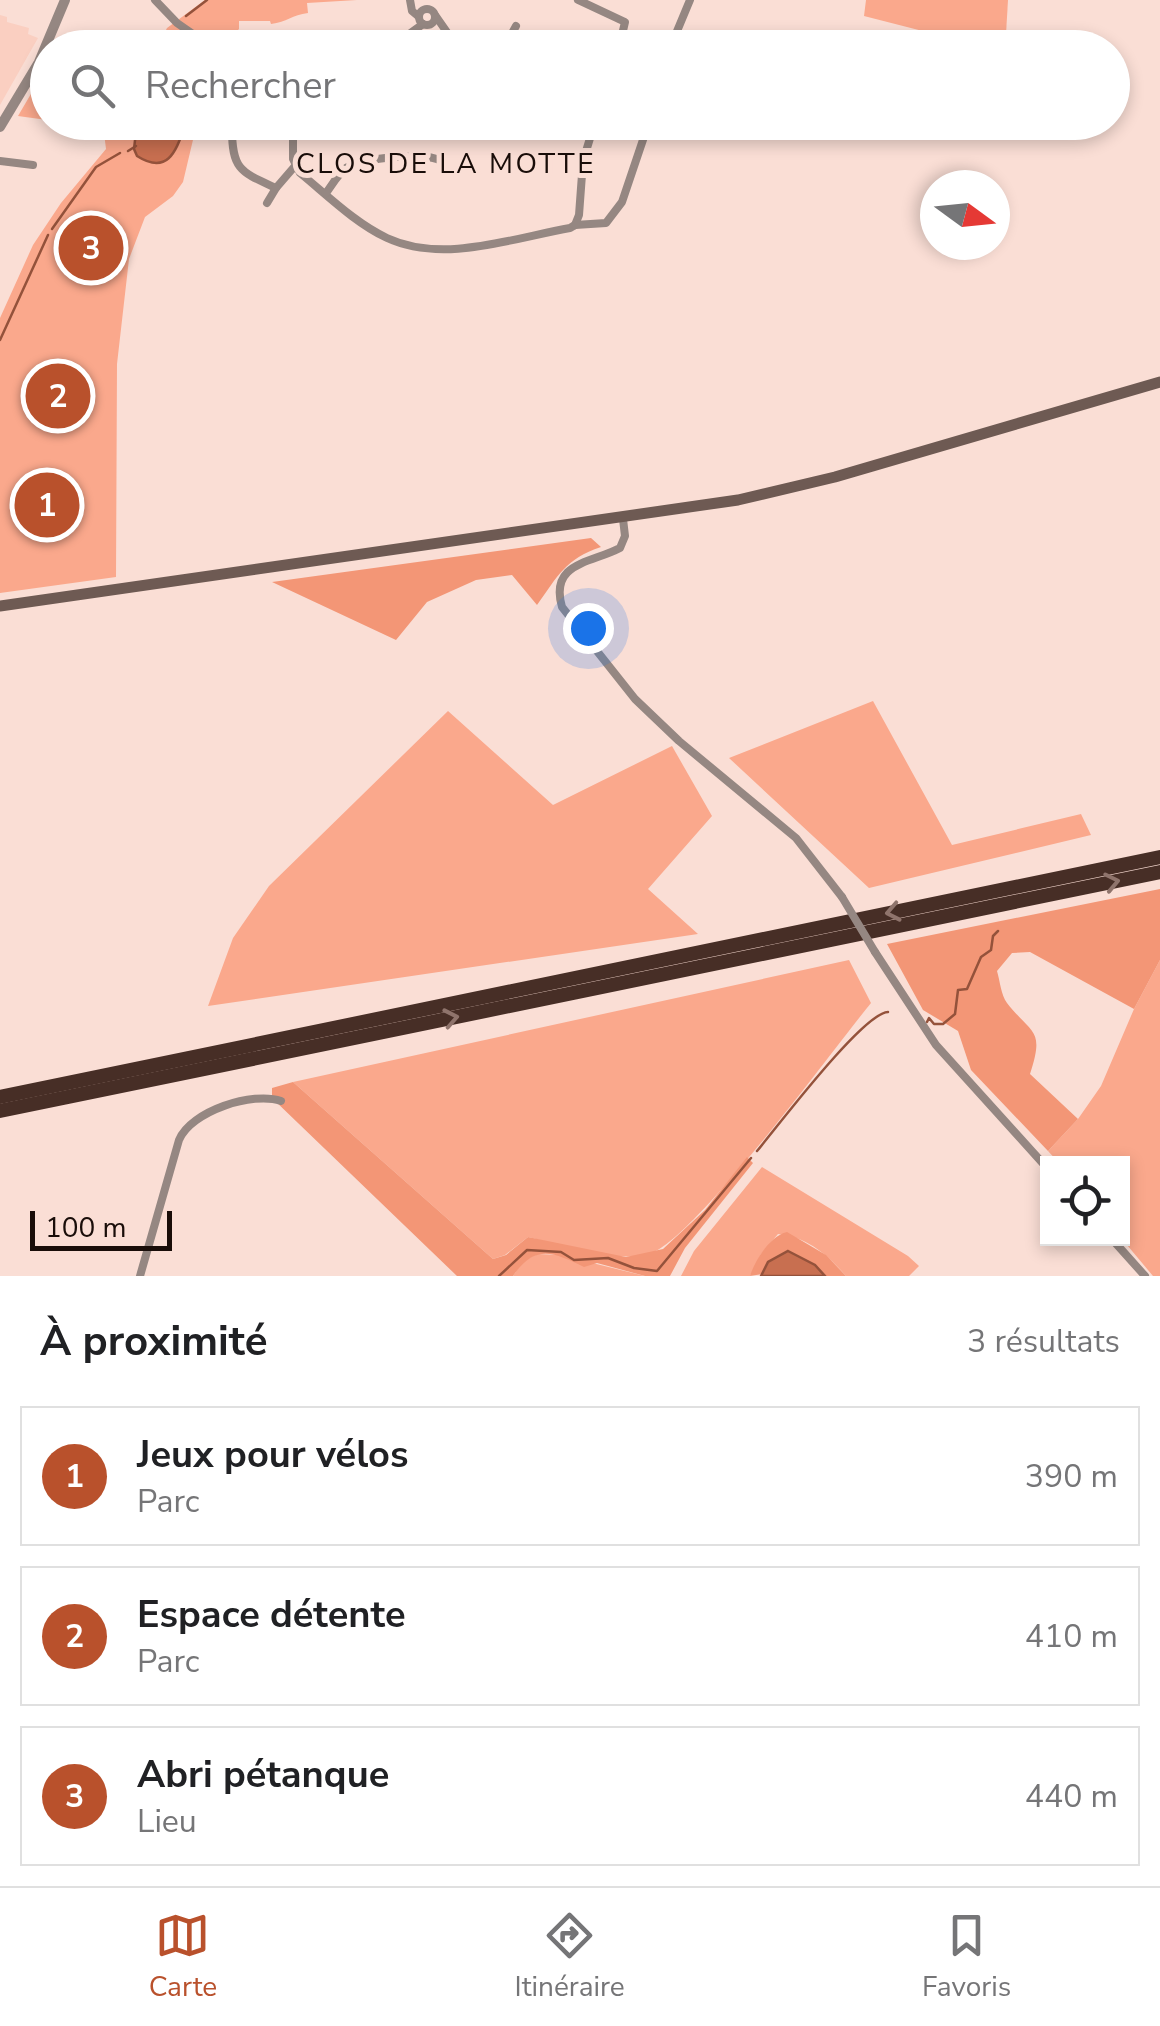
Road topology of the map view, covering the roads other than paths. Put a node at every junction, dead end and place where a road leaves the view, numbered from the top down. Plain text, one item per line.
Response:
1 (65, 0) edge
2 (155, 0) edge
3 (410, 0) edge
4 (429, 0) edge
5 (578, 0) edge
6 (690, 0) edge
7 (434, 14) junction
8 (422, 18) junction
9 (516, 26) dead end
10 (52, 30) edge
11 (187, 30) edge
12 (410, 30) edge
13 (442, 30) edge
14 (447, 30) edge
15 (514, 30) edge
16 (624, 30) edge
17 (678, 30) edge
18 (30, 76) edge
19 (0, 127) edge
20 (233, 140) edge
21 (293, 140) edge
22 (590, 140) edge
23 (643, 140) edge
24 (0, 162) edge
25 (33, 165) dead end
26 (295, 166) junction
27 (444, 171) dead end
28 (276, 188) junction
29 (326, 193) junction
30 (268, 203) dead end
31 (575, 225) junction
32 (1160, 382) edge
33 (623, 519) junction
34 (0, 606) edge
35 (1160, 858) edge
36 (1160, 872) edge
37 (0, 1097) edge
38 (281, 1101) dead end
39 (0, 1111) edge
40 (1040, 1160) edge
41 (1118, 1246) edge
42 (140, 1276) edge
43 (1145, 1276) edge

1 - 10 street
2 - 11 street
3 - 8 street
4 - 7 street
4 - 8 street
5 - 16 street
6 - 17 street
7 - 8 street
7 - 8 street
7 - 14 street
8 - 12 street
8 - 13 street
9 - 15 street
18 - 19 street
20 - 28 street
21 - 26 street
22 - 31 street
23 - 31 street
24 - 25 street
26 - 28 street
26 - 29 street
27 - 29 street
28 - 30 street
29 - 31 street
32 - 33 main road
33 - 34 main road
33 - 40 street, bridge
35 -> 37 highway
39 -> 36 highway
38 - 42 street
41 - 43 street

